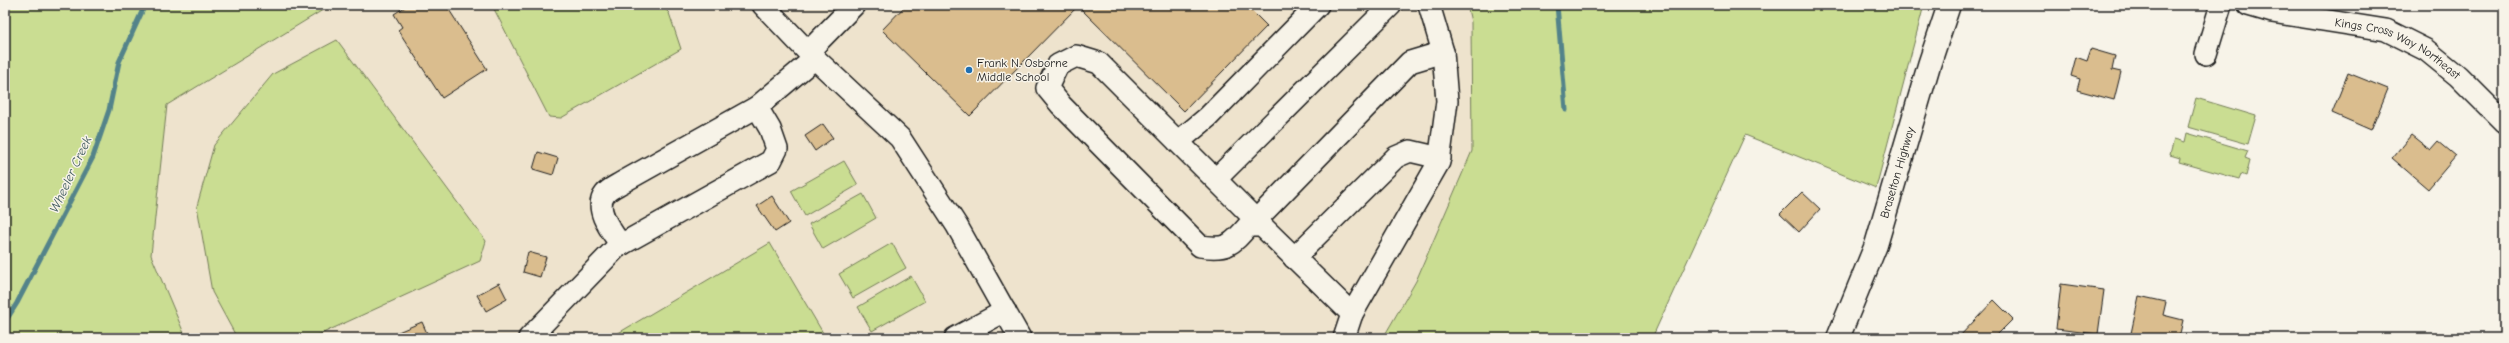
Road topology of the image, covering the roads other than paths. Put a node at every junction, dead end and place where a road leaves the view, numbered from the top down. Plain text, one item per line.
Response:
1 (763, 5) edge
2 (854, 5) edge
3 (1318, 5) edge
4 (1391, 5) edge
5 (1429, 5) edge
6 (1949, 5) edge
7 (2221, 5) edge
8 (2248, 5) edge
9 (1443, 52) junction
10 (2206, 54) dead end
11 (811, 55) junction
12 (757, 107) junction
13 (2504, 122) edge
14 (1178, 142) junction
15 (1440, 158) junction
16 (1216, 179) junction
17 (1259, 223) junction
18 (621, 244) junction
19 (1294, 258) junction
20 (1005, 311) junction
21 (1352, 314) junction
22 (529, 338) edge
23 (955, 338) edge
24 (1020, 338) edge
25 (1344, 338) edge
26 (1838, 338) edge

1 - 11 street
2 - 11 street
3 - 14 street
4 - 16 street
5 - 9 street
6 - 26 main road, Braselton Highway
7 - 10 street
8 - 13 street, Kings Cross Way Northeast
9 - 15 street
9 - 17 street
11 - 12 street
11 - 20 street
12 - 18 street
12 - 18 street
14 - 16 street
14 - 17 street
15 - 19 street
15 - 21 street
16 - 17 street
17 - 19 street
18 - 22 street
19 - 21 street
20 - 23 street
20 - 24 street
21 - 25 street

